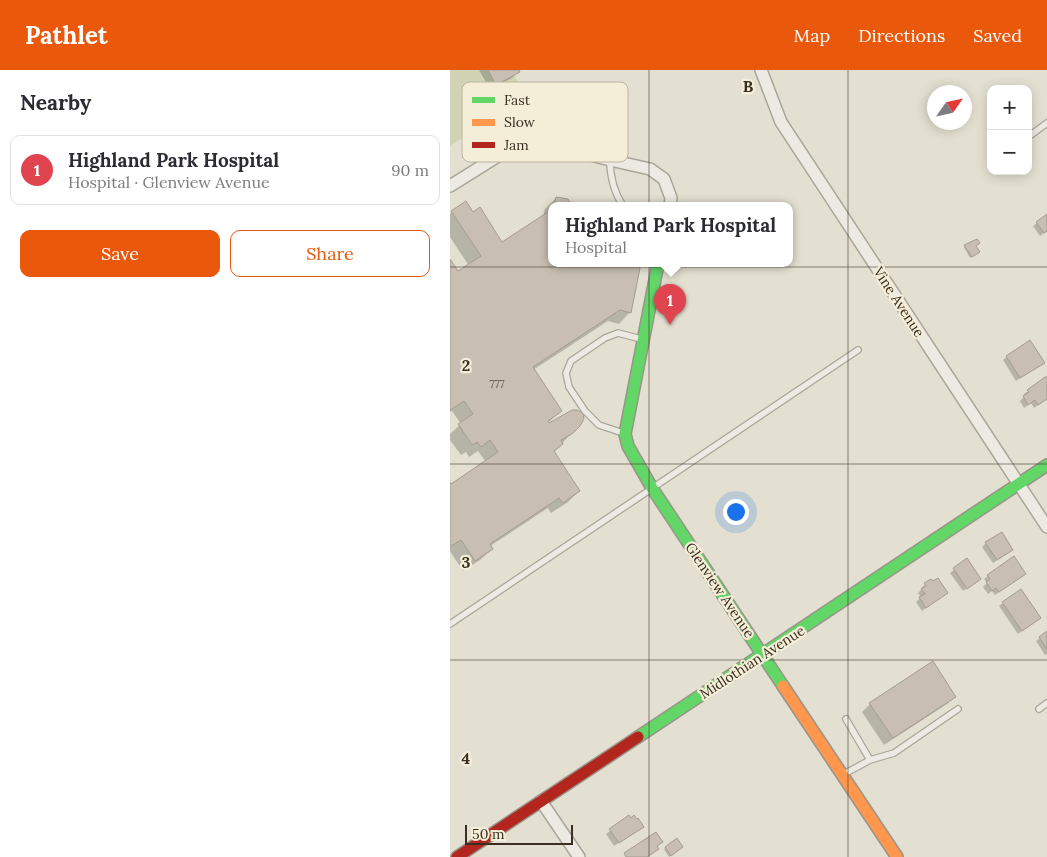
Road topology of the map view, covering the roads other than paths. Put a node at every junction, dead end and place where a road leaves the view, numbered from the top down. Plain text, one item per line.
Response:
1 (761, 71) edge
2 (1047, 123) edge
3 (1032, 134) edge
4 (488, 162) edge
5 (610, 162) edge
6 (619, 162) edge
7 (450, 186) edge
8 (620, 202) edge
9 (671, 202) edge
10 (657, 267) edge
11 (643, 340) junction
12 (858, 350) dead end
13 (625, 434) junction
14 (1047, 466) edge
15 (1018, 484) junction
16 (652, 488) junction
17 (1047, 527) edge
18 (450, 624) edge
19 (763, 655) junction
20 (1047, 703) edge
21 (1039, 708) dead end
22 (958, 709) dead end
23 (846, 719) dead end
24 (870, 760) junction
25 (843, 775) junction
26 (541, 801) junction
27 (457, 857) edge
28 (578, 857) edge
29 (897, 857) edge

1 - 15 street, Vine Avenue
2 - 3 lane
4 - 7 street
5 - 8 lane
6 - 9 street
10 - 11 street
11 - 13 street
11 - 13 lane
12 - 16 lane
13 - 16 street, Glenview Avenue
14 - 15 street, Midlothian Avenue
15 - 17 street, Vine Avenue
15 - 19 street, Midlothian Avenue
16 - 18 lane
16 - 19 street, Glenview Avenue
19 - 25 street, Glenview Avenue
19 - 26 street, Midlothian Avenue
20 - 21 lane
22 - 24 lane
23 - 24 lane
24 - 25 lane
25 - 29 street, Glenview Avenue
26 - 27 street, Midlothian Avenue
26 - 28 street

